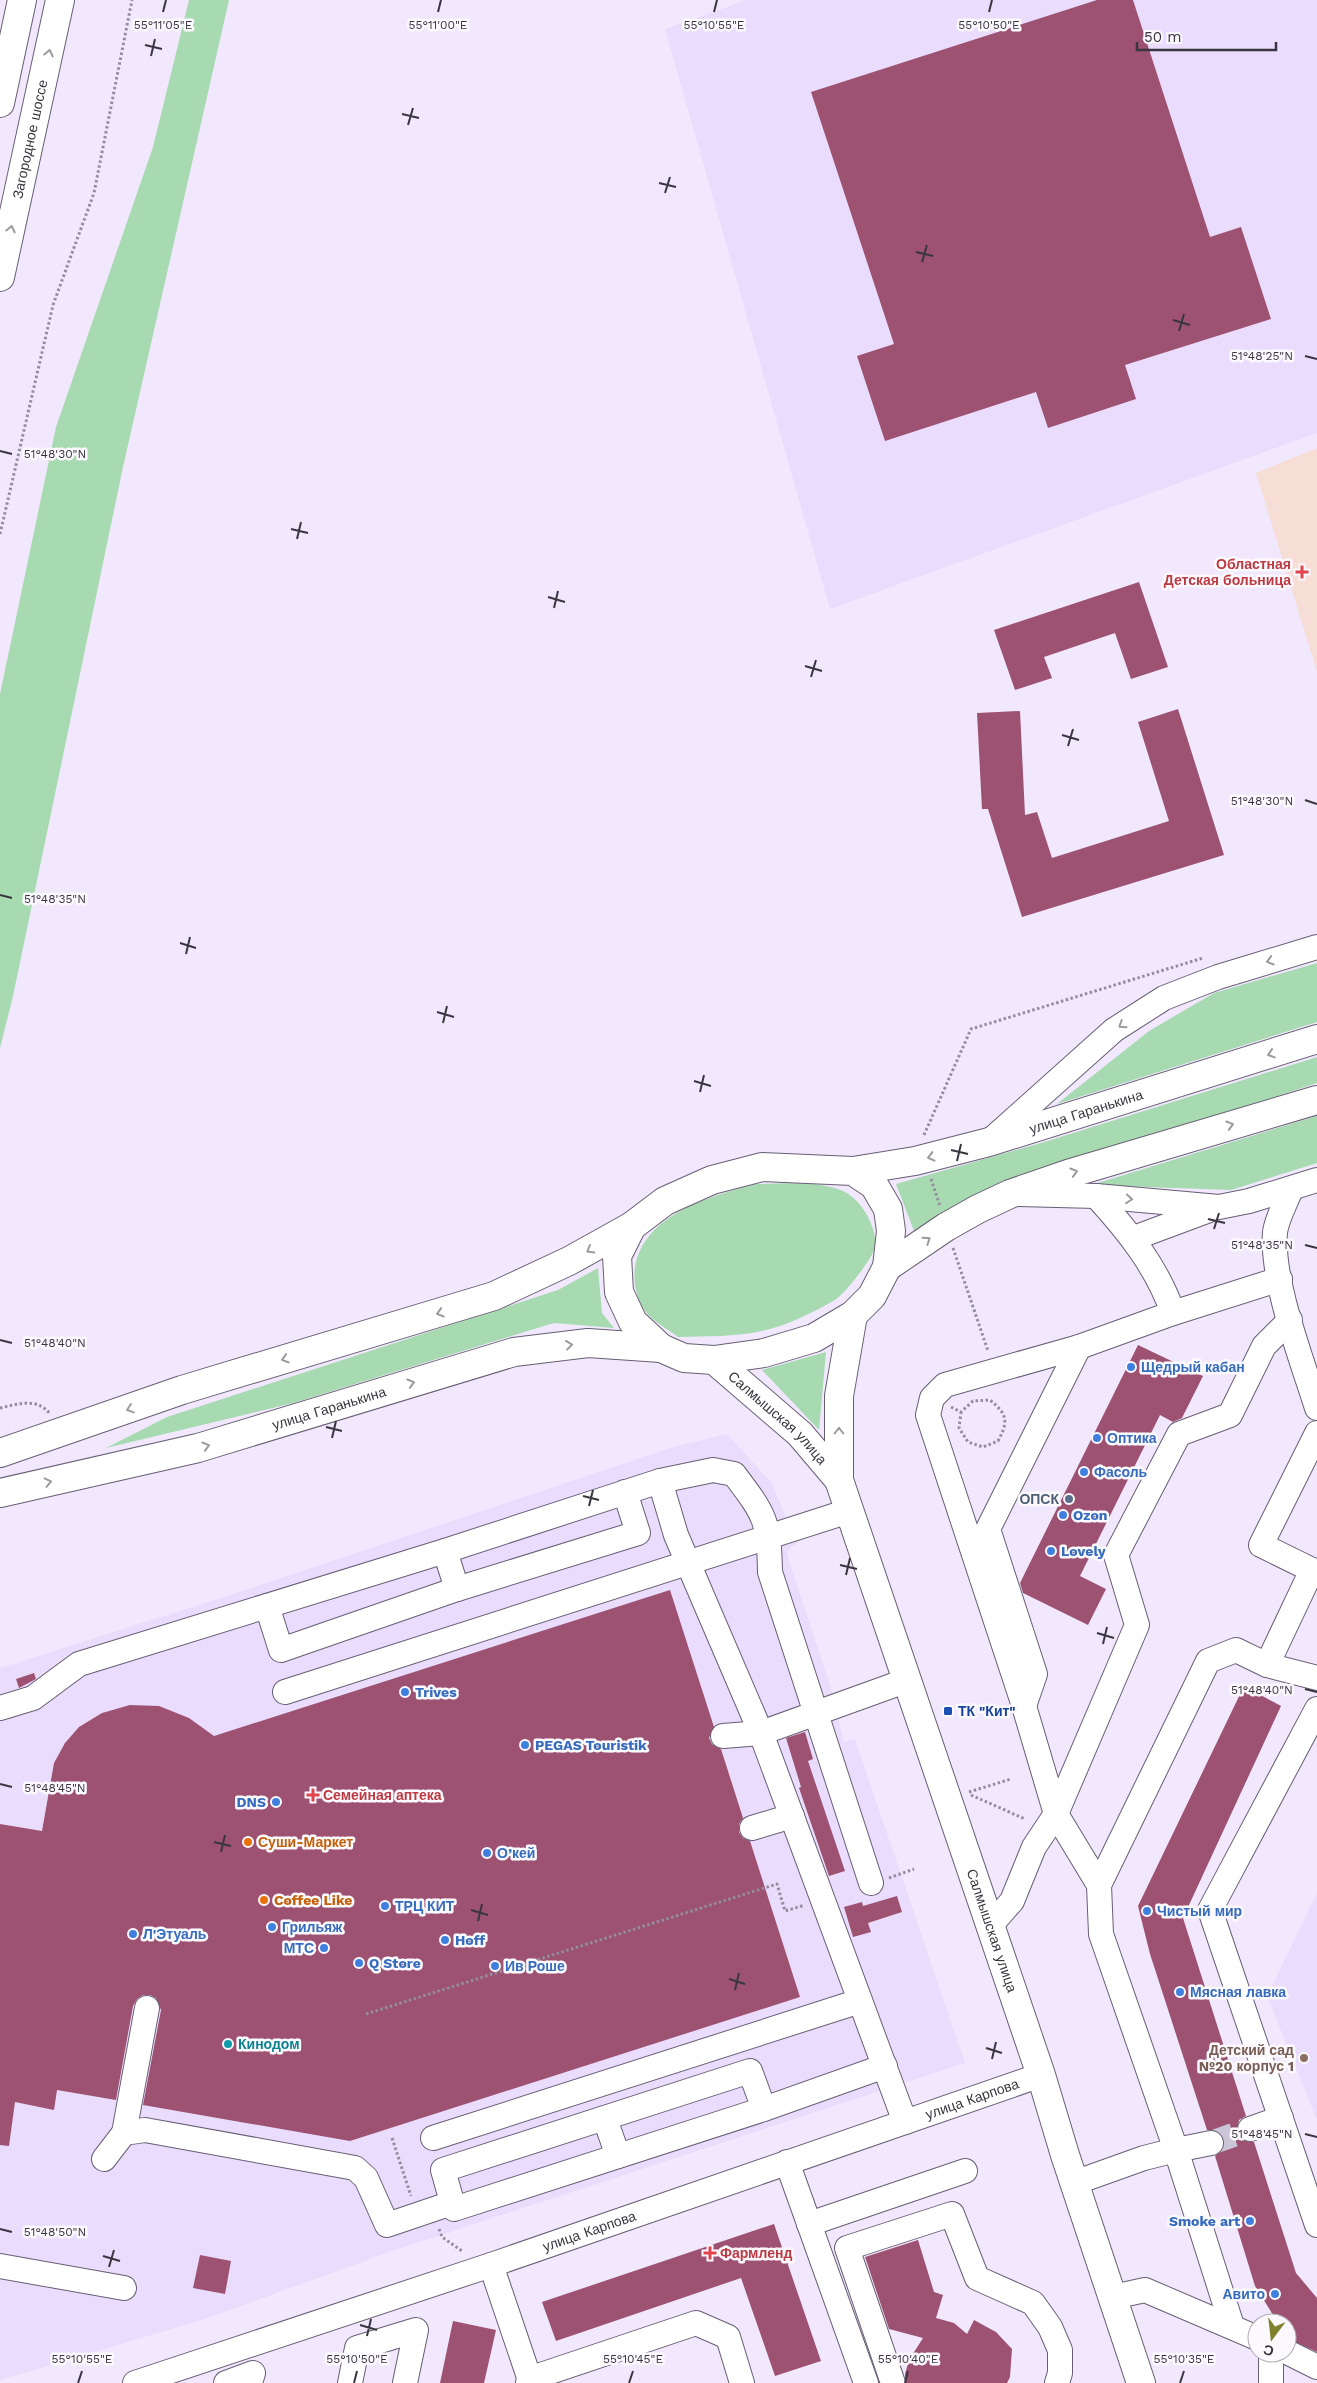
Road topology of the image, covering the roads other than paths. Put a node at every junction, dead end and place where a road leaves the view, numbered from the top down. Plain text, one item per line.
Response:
1 (22, 0) edge
2 (60, 0) edge
3 (0, 103) edge
4 (0, 277) edge
5 (1317, 947) edge
6 (1317, 1039) edge
7 (1317, 1100) edge
8 (989, 1142) junction
9 (853, 1171) junction
10 (1317, 1180) edge
11 (1291, 1189) junction
12 (1010, 1194) junction
13 (1096, 1196) junction
14 (1249, 1201) junction
15 (1219, 1207) junction
16 (632, 1226) junction
17 (1276, 1231) junction
18 (1134, 1238) junction
19 (887, 1267) junction
20 (1280, 1279) junction
21 (1174, 1312) junction
22 (853, 1314) junction
23 (1290, 1320) junction
24 (1079, 1347) junction
25 (661, 1348) junction
26 (714, 1360) junction
27 (1317, 1408) edge
28 (1317, 1434) edge
29 (0, 1453) edge
30 (839, 1480) junction
31 (660, 1481) junction
32 (625, 1492) junction
33 (0, 1493) edge
34 (849, 1511) junction
35 (770, 1536) junction
36 (445, 1551) junction
37 (690, 1563) junction
38 (1315, 1571) edge
39 (457, 1589) junction
40 (267, 1606) junction
41 (1267, 1665) junction
42 (1317, 1678) edge
43 (908, 1680) junction
44 (286, 1692) dead end
45 (1024, 1706) junction
46 (0, 1708) edge
47 (1317, 1709) edge
48 (817, 1713) junction
49 (761, 1733) junction
50 (723, 1736) dead end
51 (1056, 1814) junction
52 (792, 1816) junction
53 (752, 1828) dead end
54 (881, 1880) road end
55 (1099, 1885) junction
56 (990, 1926) junction
57 (860, 2001) junction
58 (147, 2008) dead end
59 (885, 2066) junction
60 (1041, 2075) junction
61 (764, 2109) junction
62 (1282, 2118) junction
63 (605, 2119) junction
64 (905, 2122) junction
65 (1250, 2129) tunnel mouth
66 (124, 2133) junction
67 (434, 2138) dead end
68 (1211, 2143) tunnel mouth
69 (1176, 2150) junction
70 (618, 2156) junction
71 (104, 2159) dead end
72 (787, 2162) junction
73 (965, 2171) dead end
74 (1074, 2182) junction
75 (434, 2209) junction
76 (809, 2224) junction
77 (1317, 2225) edge
78 (491, 2265) junction
79 (0, 2266) edge
80 (124, 2288) dead end
81 (861, 2288) junction
82 (836, 2297) junction
83 (1113, 2297) junction
84 (1232, 2326) junction
85 (1247, 2333) edge
86 (1297, 2357) edge
87 (1271, 2363) edge
88 (1317, 2368) edge
89 (529, 2382) edge
90 (864, 2382) edge
91 (135, 2383) edge
92 (226, 2383) edge
93 (250, 2383) edge
94 (350, 2383) edge
95 (405, 2383) edge
96 (742, 2383) edge
97 (893, 2383) edge
98 (1056, 2383) edge
99 (1142, 2383) edge
100 (1271, 2383) edge

1 - 3 main road
4 -> 2 main road, Загородное шоссе
5 -> 8 street
6 -> 8 main road, улица Гаранькина
12 -> 7 main road
8 -> 9 main road, улица Гаранькина
9 - 16 main road, улица Гаранькина
9 - 19 main road
10 - 11 street
11 - 14 street
11 - 17 street
12 - 13 street
19 -> 12 main road
13 -> 15 street
13 - 18 street
14 - 15 street
14 - 17 street
15 - 18 street
16 - 25 main road
16 -> 29 main road
17 - 20 street
18 - 21 street
19 - 22 main road
20 - 21 street
20 - 23 street
21 - 24 street
22 - 26 main road
30 -> 22 main road, Салмышская улица
23 - 27 street
23 - 51 street
24 - 45 street
24 - 45 street
25 - 26 main road
33 -> 25 main road, улица Гаранькина
26 - 30 main road, Салмышская улица
28 - 38 street
30 - 34 main road, Салмышская улица
31 - 32 street
31 - 35 street
31 - 37 street
32 - 36 street
32 - 39 street
34 - 35 street
34 - 43 main road, Салмышская улица
35 - 37 street
35 - 48 street
36 - 39 street
36 - 40 street
37 - 44 street
37 - 49 street
38 - 41 street
39 - 40 street
40 - 46 street
41 - 42 street
41 - 55 street
43 - 48 street
43 - 56 main road, Салмышская улица
45 - 51 street
47 - 62 street
48 - 49 street
48 - 54 street
49 - 50 street
49 - 52 street
51 - 55 street
51 - 56 street
52 - 53 street
52 - 57 street
55 - 69 street
56 - 60 main road, Салмышская улица
57 - 59 street
57 - 67 street
58 - 66 street
59 - 61 street
59 - 64 street
60 - 64 street, улица Карпова
60 - 74 main road, Салмышская улица
61 - 63 street
61 - 70 street
62 - 65 street
62 - 77 street
63 - 70 street
63 - 75 street
64 - 72 street, улица Карпова
66 - 71 street
66 - 75 street
68 - 69 street
69 - 74 street
69 - 84 street
70 - 75 street
72 - 76 street
72 - 78 street, улица Карпова
73 - 76 street
74 - 83 main road, Салмышская улица
76 - 82 street
78 - 89 street
78 - 91 street, улица Карпова
79 - 80 street
81 - 82 street
81 - 97 street
81 - 98 street
82 - 90 street
83 - 84 street
83 - 99 main road, Салмышская улица
84 - 85 street
86 - 88 street
87 - 100 street
89 - 96 street
92 - 93 street
94 - 95 street

